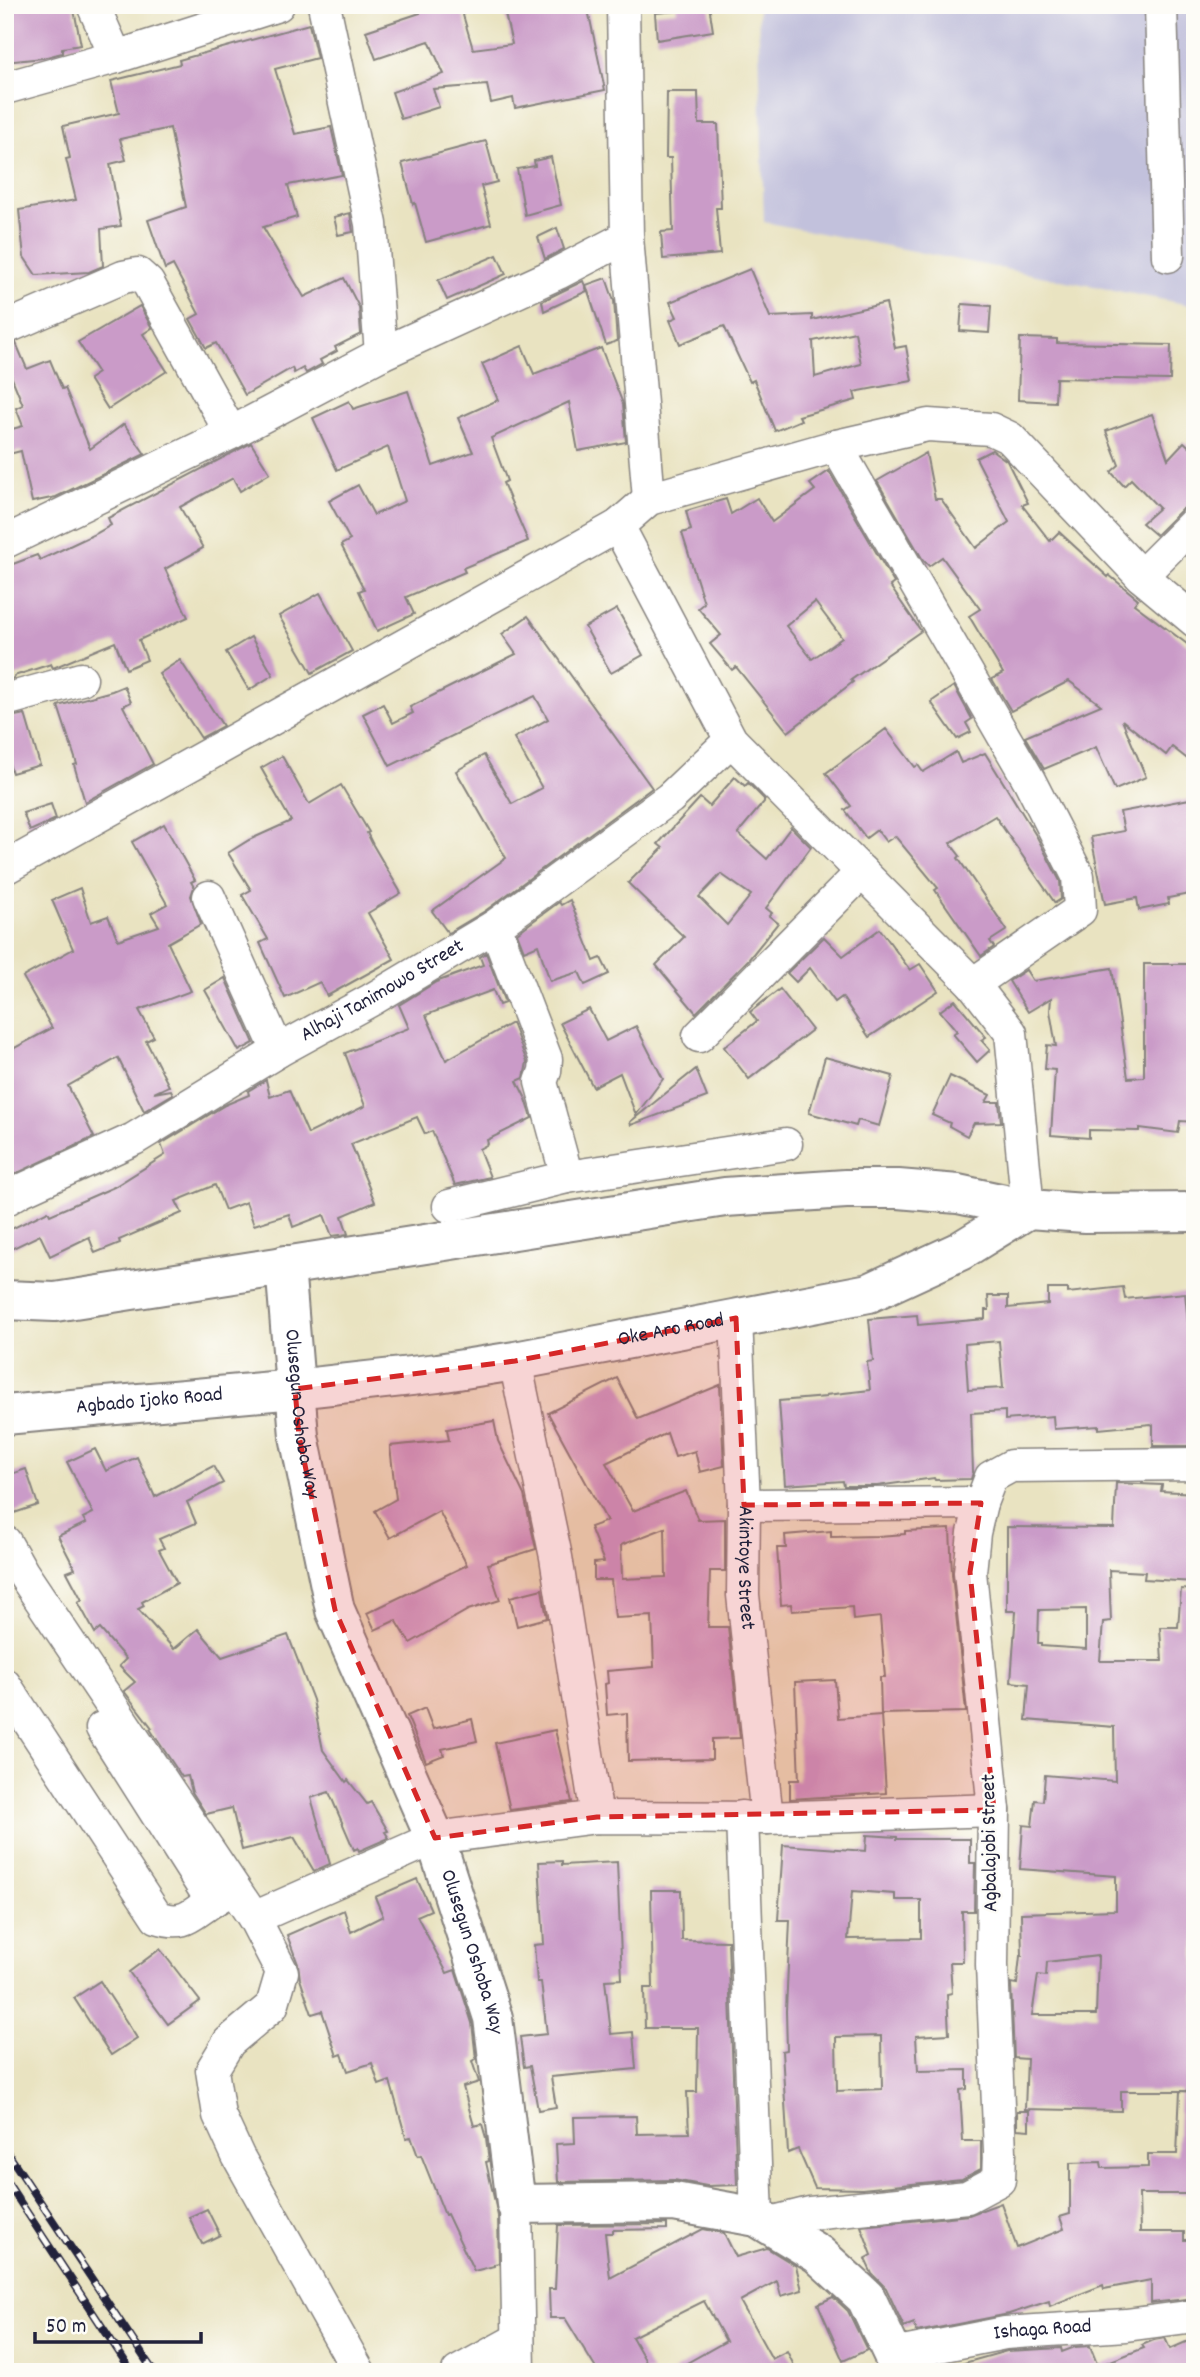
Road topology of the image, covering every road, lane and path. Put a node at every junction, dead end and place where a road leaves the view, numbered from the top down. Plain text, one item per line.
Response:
1 (93, 5) edge
2 (278, 5) edge
3 (324, 5) edge
4 (623, 5) edge
5 (1161, 5) edge
6 (116, 57) junction
7 (5, 88) edge
8 (627, 237) junction
9 (1168, 256) dead end
10 (5, 328) edge
11 (381, 354) junction
12 (231, 433) junction
13 (836, 446) junction
14 (649, 499) junction
15 (1195, 522) edge
16 (618, 526) junction
17 (5, 542) edge
18 (1141, 576) junction
19 (1195, 621) edge
20 (80, 679) dead end
21 (5, 700) edge
22 (731, 740) junction
23 (5, 868) edge
24 (862, 872) junction
25 (209, 897) dead end
26 (495, 926) junction
27 (973, 984) junction
28 (699, 1036) dead end
29 (278, 1051) junction
30 (786, 1144) dead end
31 (568, 1177) junction
32 (5, 1200) edge
33 (449, 1206) dead end
34 (1028, 1209) junction
35 (1195, 1212) edge
36 (285, 1265) junction
37 (5, 1300) edge
38 (736, 1318) junction
39 (515, 1361) junction
40 (295, 1389) junction
41 (9, 1418) edge
42 (1195, 1464) edge
43 (981, 1503) junction
44 (744, 1505) junction
45 (5, 1542) edge
46 (5, 1577) edge
47 (5, 1685) edge
48 (994, 1810) junction
49 (597, 1817) junction
50 (755, 1818) junction
51 (435, 1838) junction
52 (222, 1895) junction
53 (254, 1918) junction
54 (516, 2204) junction
55 (761, 2221) junction
56 (1195, 2316) edge
57 (518, 2339) junction
58 (895, 2363) edge
59 (359, 2372) edge
60 (458, 2372) edge
61 (519, 2372) edge

1 - 6 street
2 - 6 street
3 - 11 street
4 - 8 street
5 - 9 street
6 - 7 street
8 - 11 street
8 - 14 street
10 - 12 street
11 - 12 street
12 - 17 street
13 - 14 street
13 - 18 street
13 - 27 street
14 - 16 street
15 - 18 street
16 - 22 street
16 - 23 street
18 - 19 street
20 - 21 street
22 - 24 street
22 - 26 street, Alhaji Tanimowo Street
24 - 27 street
24 - 28 street
25 - 29 street
26 - 29 street, Alhaji Tanimowo Street
26 - 31 street
27 - 34 street
29 - 32 street, Alhaji Tanimowo Street
30 - 31 street
31 - 33 street
34 - 35 main road
34 - 36 main road
34 - 38 main road, Oke Aro Road
36 - 37 main road
36 - 40 main road, Olusegun Oshoba Way
38 - 39 main road, Oke Aro Road
38 - 44 street, Akintoye Street
39 - 40 main road, Oke Aro Road
39 - 49 street
40 - 41 main road, Agbado Ijoko Road
40 - 51 main road, Olusegun Oshoba Way
42 - 43 street, Agbalajobi Street
43 - 44 street
43 - 48 street, Agbalajobi Street
44 - 50 street, Akintoye Street
45 - 52 street
46 - 52 street
47 - 52 street
48 - 50 street
48 - 55 street, Agbalajobi Street
49 - 50 street
49 - 51 street
50 - 55 street, Akintoye Street
51 - 53 street
51 - 54 main road, Olusegun Oshoba Way
52 - 53 street
53 - 59 street
54 - 55 main road
54 - 57 street
55 - 58 main road
56 - 58 street, Ishaga Road
57 - 60 street
57 - 61 street

